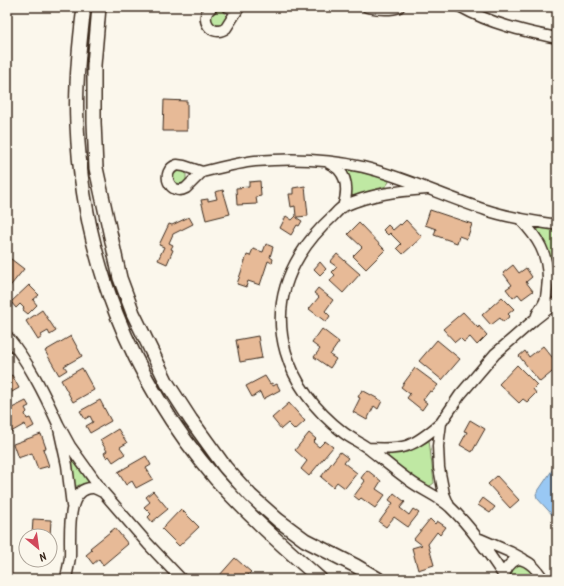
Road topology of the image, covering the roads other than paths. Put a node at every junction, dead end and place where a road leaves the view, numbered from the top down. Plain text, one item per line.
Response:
1 (84, 7) edge
2 (100, 7) edge
3 (212, 7) edge
4 (228, 7) edge
5 (367, 7) edge
6 (399, 7) edge
7 (461, 7) edge
8 (241, 8) edge
9 (557, 38) edge
10 (327, 162) junction
11 (202, 172) dead end
12 (426, 189) junction
13 (343, 207) junction
14 (521, 220) junction
15 (557, 225) edge
16 (557, 302) edge
17 (534, 320) junction
18 (7, 336) edge
19 (441, 423) junction
20 (58, 424) junction
21 (368, 448) junction
22 (103, 492) junction
23 (449, 506) junction
24 (72, 509) junction
25 (478, 538) junction
26 (523, 559) junction
27 (504, 578) edge
28 (66, 579) edge
29 (181, 579) edge
30 (320, 579) edge
31 (378, 579) edge
32 (543, 579) edge

1 - 30 street
2 - 31 street
3 - 8 street
4 - 8 street
5 - 6 street
7 - 9 street
10 - 11 street
10 - 12 street
10 - 13 street
12 - 13 street
12 - 14 street
13 - 21 street
14 - 15 street
14 - 17 street
16 - 17 street
17 - 19 street
18 - 20 street
19 - 21 street
19 - 23 street
20 - 22 street
20 - 24 street
21 - 23 street
22 - 24 street
22 - 29 street
23 - 25 street
24 - 28 street
25 - 26 street
25 - 27 street
26 - 27 street
26 - 32 street

